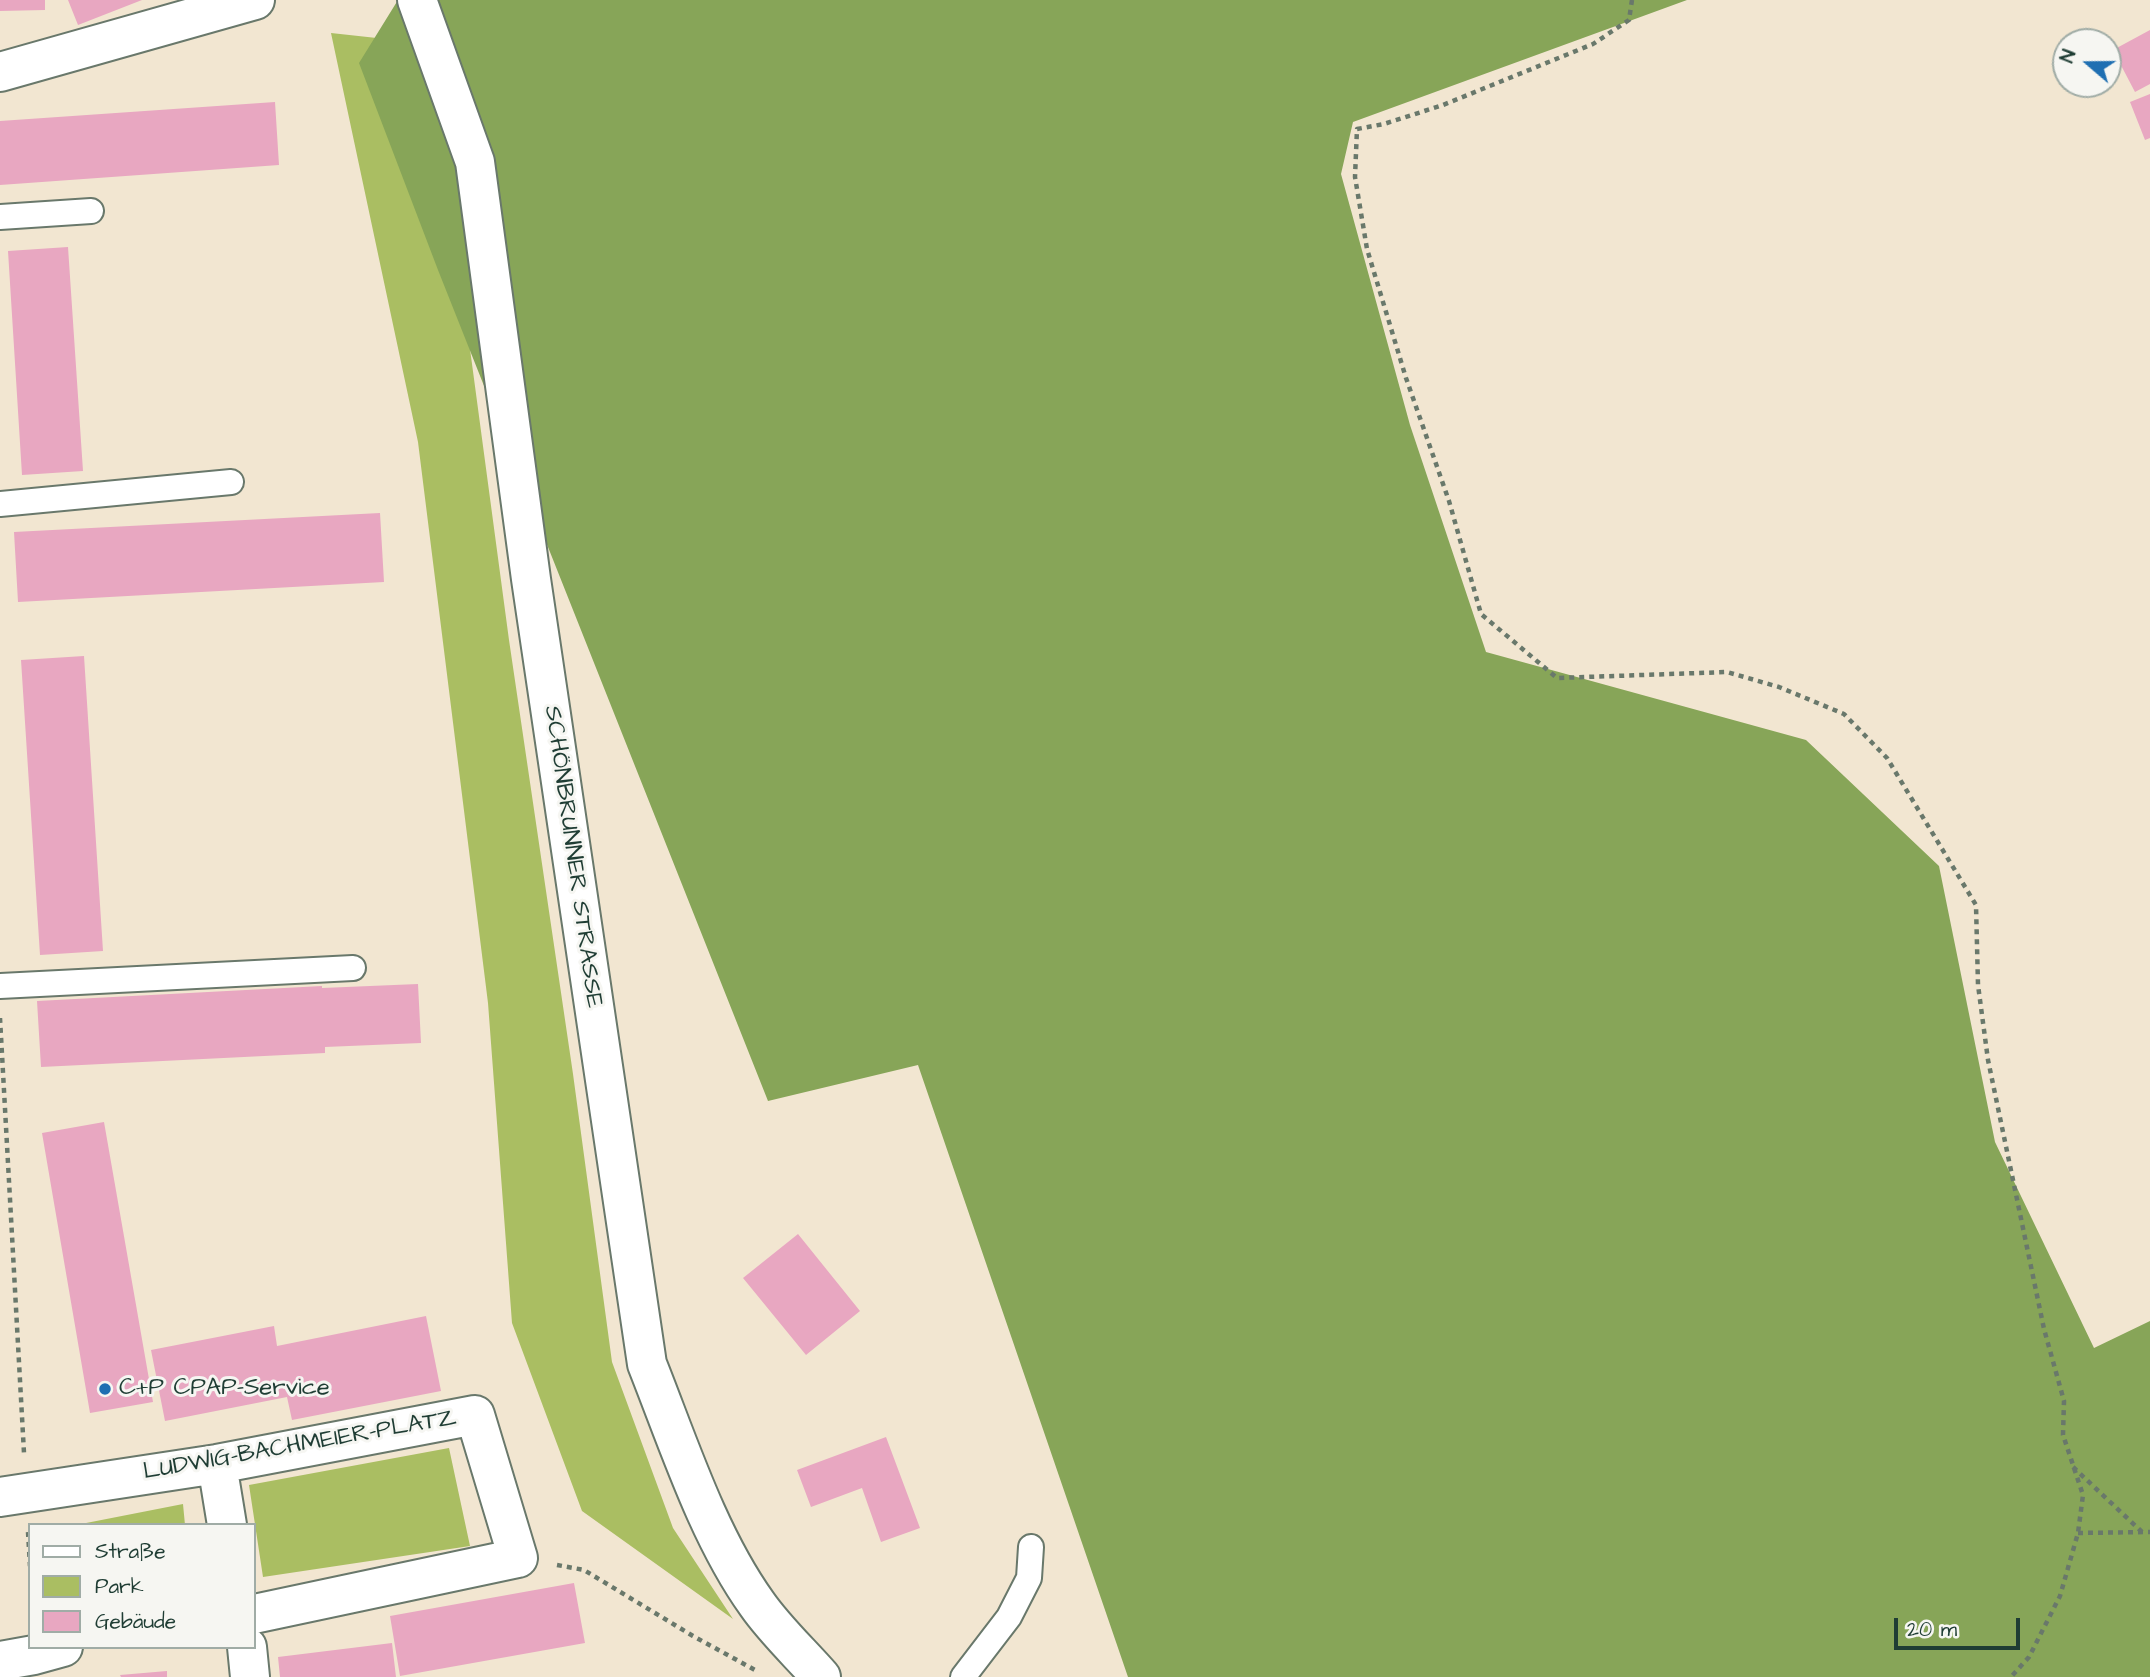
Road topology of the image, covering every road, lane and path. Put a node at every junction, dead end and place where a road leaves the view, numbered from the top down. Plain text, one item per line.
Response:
1 (255, 0) edge
2 (417, 0) edge
3 (1632, 0) edge
4 (0, 72) edge
5 (91, 211) dead end
6 (0, 217) edge
7 (231, 482) dead end
8 (0, 504) edge
9 (353, 968) dead end
10 (0, 986) edge
11 (0, 1014) edge
12 (217, 1464) junction
13 (2073, 1467) junction
14 (13, 1494) edge
15 (227, 1523) edge
16 (2142, 1532) junction
17 (2150, 1532) edge
18 (2078, 1533) junction
19 (1031, 1547) dead end
20 (28, 1558) edge
21 (518, 1558) junction
22 (256, 1615) edge
23 (56, 1649) edge
24 (247, 1649) edge
25 (0, 1661) edge
26 (757, 1671) dead end
27 (250, 1677) edge
28 (821, 1677) edge
29 (963, 1677) edge
30 (2011, 1677) edge

1 - 4 street
2 - 28 street, SCHÖNBRUNNER STRASSE
3 - 13 path
5 - 6 lane
7 - 8 lane
9 - 10 lane
11 - 14 path
12 - 14 street, LUDWIG-BACHMEIER-PLATZ
12 - 15 street
12 - 21 street, LUDWIG-BACHMEIER-PLATZ
13 - 16 path
13 - 18 path
14 - 20 path
16 - 17 path
16 - 18 path
18 - 30 path
19 - 29 lane
21 - 22 street
21 - 26 path
23 - 25 street
24 - 27 street

